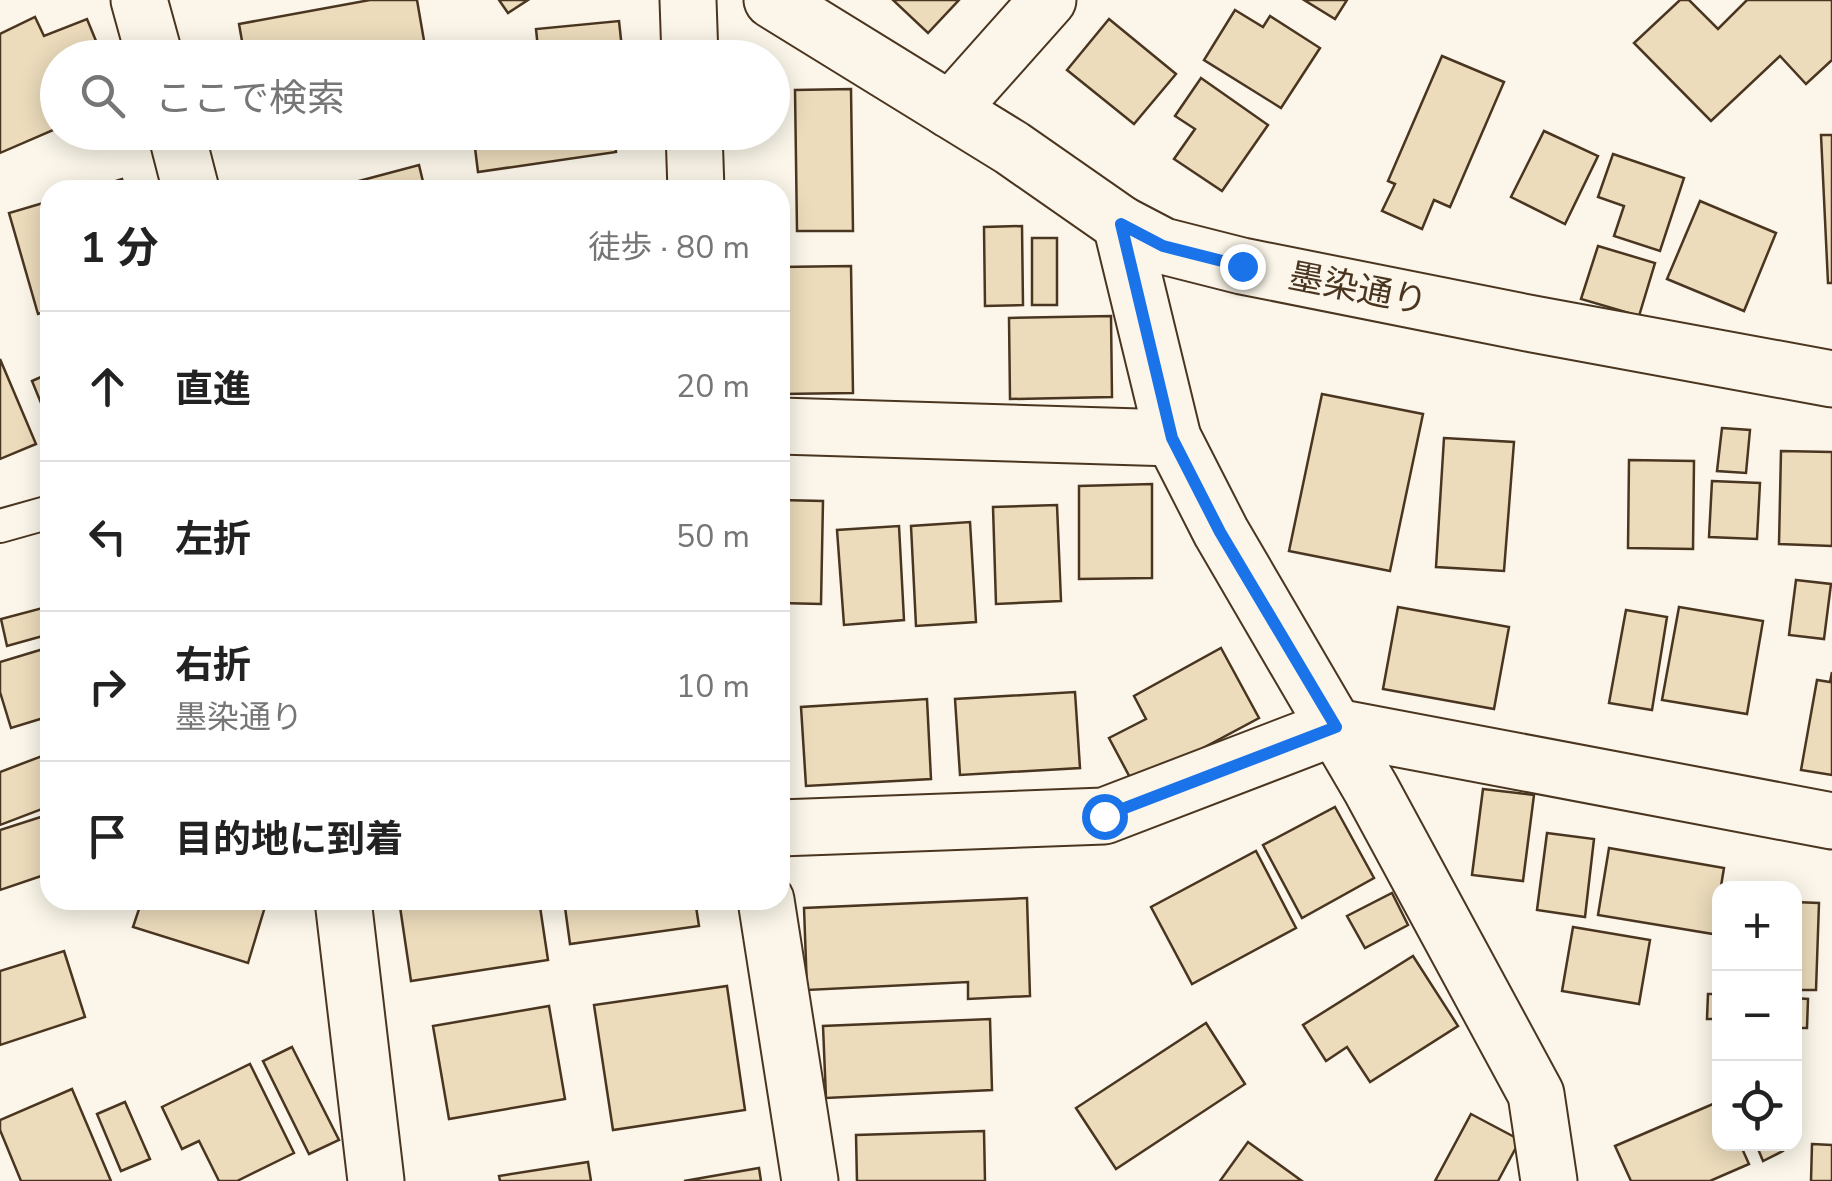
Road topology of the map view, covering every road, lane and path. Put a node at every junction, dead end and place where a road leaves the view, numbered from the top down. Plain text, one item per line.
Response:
1 (139, 0) edge
2 (688, 0) edge
3 (772, 0) edge
4 (1048, 0) edge
5 (150, 40) edge
6 (689, 40) edge
7 (950, 110) junction
8 (181, 150) edge
9 (695, 150) edge
10 (188, 180) edge
11 (696, 180) edge
12 (1121, 224) junction
13 (1832, 379) edge
14 (790, 426) edge
15 (1172, 438) junction
16 (40, 515) edge
17 (0, 526) edge
18 (1336, 727) junction
19 (1832, 821) edge
20 (790, 828) edge
21 (344, 910) edge
22 (768, 910) edge
23 (376, 1181) edge
24 (810, 1181) edge
25 (1549, 1181) edge

1 - 5 street
2 - 6 street
3 - 7 street, 墨染通り
4 - 7 street
7 - 12 street, 墨染通り
8 - 10 street
9 - 11 street
12 - 13 street, 墨染通り
12 - 15 street
14 - 15 street
15 - 18 street
16 - 17 lane
18 - 19 street
18 - 20 street
18 - 25 street
21 - 23 street
22 - 24 street

